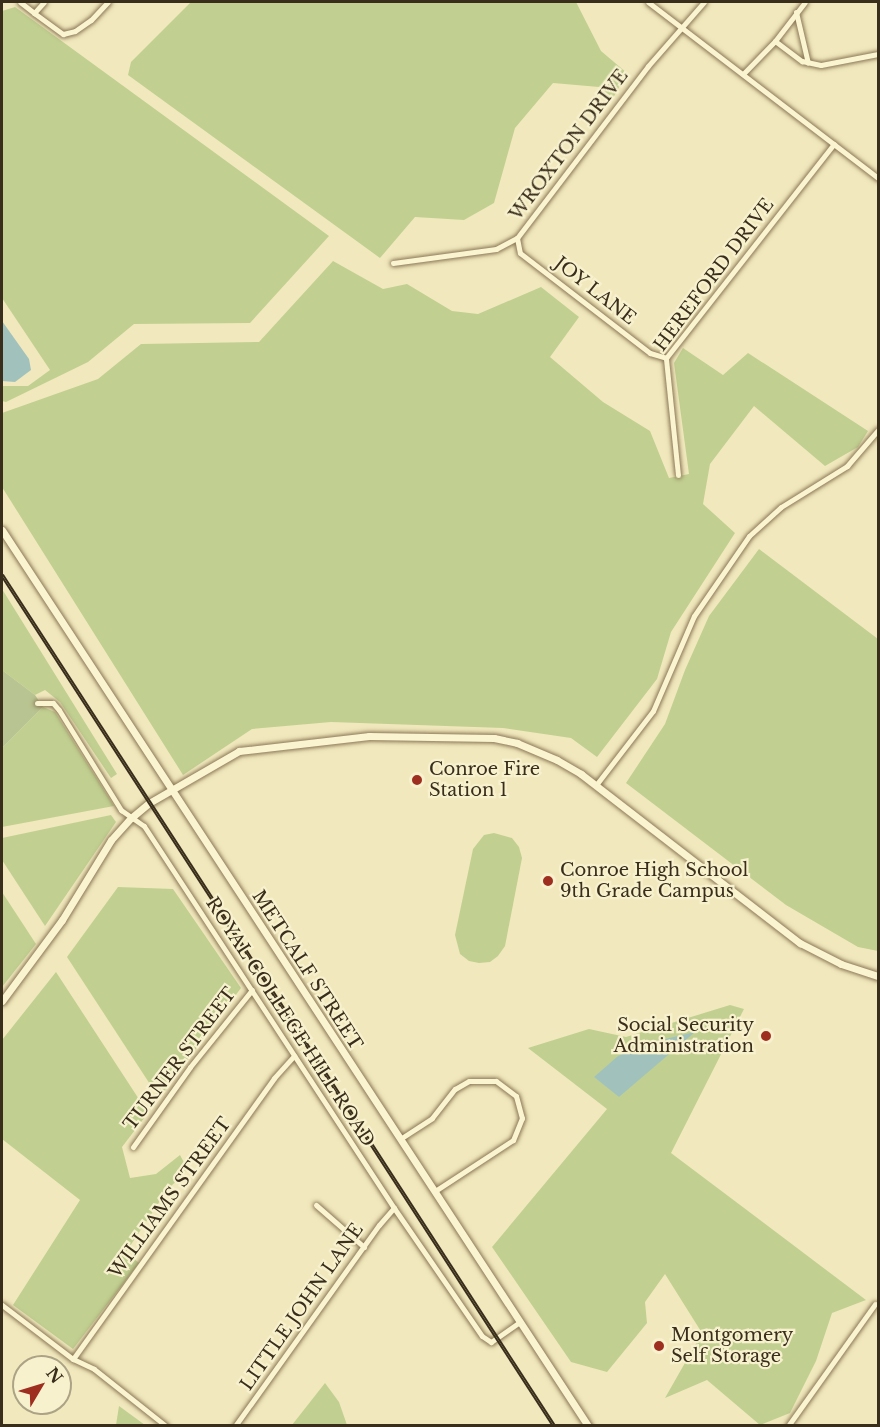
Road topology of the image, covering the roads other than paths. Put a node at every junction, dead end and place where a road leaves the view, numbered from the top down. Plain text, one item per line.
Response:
1 (20, 2) edge
2 (44, 2) edge
3 (108, 2) edge
4 (648, 2) edge
5 (704, 2) edge
6 (805, 2) edge
7 (34, 12) junction
8 (796, 12) junction
9 (680, 26) junction
10 (775, 41) junction
11 (879, 54) edge
12 (808, 63) junction
13 (743, 74) junction
14 (834, 144) junction
15 (879, 178) edge
16 (517, 238) junction
17 (393, 263) dead end
18 (666, 358) junction
19 (879, 430) edge
20 (678, 475) dead end
21 (2, 530) edge
22 (37, 704) dead end
23 (596, 785) junction
24 (171, 791) junction
25 (130, 818) junction
26 (879, 976) edge
27 (252, 990) junction
28 (2, 1001) edge
29 (294, 1056) junction
30 (400, 1139) junction
31 (133, 1147) dead end
32 (435, 1191) junction
33 (316, 1205) dead end
34 (394, 1208) junction
35 (364, 1247) junction
36 (875, 1304) dead end
37 (2, 1305) edge
38 (520, 1322) junction
39 (73, 1359) junction
40 (166, 1425) edge
41 (235, 1425) edge
42 (588, 1425) edge
43 (788, 1425) edge

1 - 7 street
2 - 7 street
3 - 7 street
4 - 9 street
5 - 9 street, WROXTON DRIVE
6 - 8 street
8 - 10 street
8 - 12 street
9 - 13 street
9 - 16 street, WROXTON DRIVE
10 - 12 street
10 - 13 street
11 - 12 street
13 - 14 street
14 - 15 street
14 - 18 street, HEREFORD DRIVE
16 - 17 street, WROXTON DRIVE
16 - 18 street, JOY LANE
18 - 20 street, HEREFORD DRIVE
19 - 23 street
21 - 24 street, METCALF STREET
22 - 25 street, ROYAL COLLEGE HILL ROAD
23 - 24 street
23 - 26 street
24 - 25 street
24 - 30 street, METCALF STREET
25 - 27 street, ROYAL COLLEGE HILL ROAD
25 - 28 street
27 - 29 street, ROYAL COLLEGE HILL ROAD
27 - 31 street, TURNER STREET
29 - 34 street, ROYAL COLLEGE HILL ROAD
29 - 39 street, WILLIAMS STREET
30 - 32 street, METCALF STREET
30 - 32 street
32 - 38 street, METCALF STREET
33 - 35 street
34 - 35 street, LITTLE JOHN LANE
34 - 38 street, ROYAL COLLEGE HILL ROAD
35 - 41 street, LITTLE JOHN LANE
36 - 43 street
37 - 39 street
38 - 42 street, METCALF STREET
39 - 40 street

